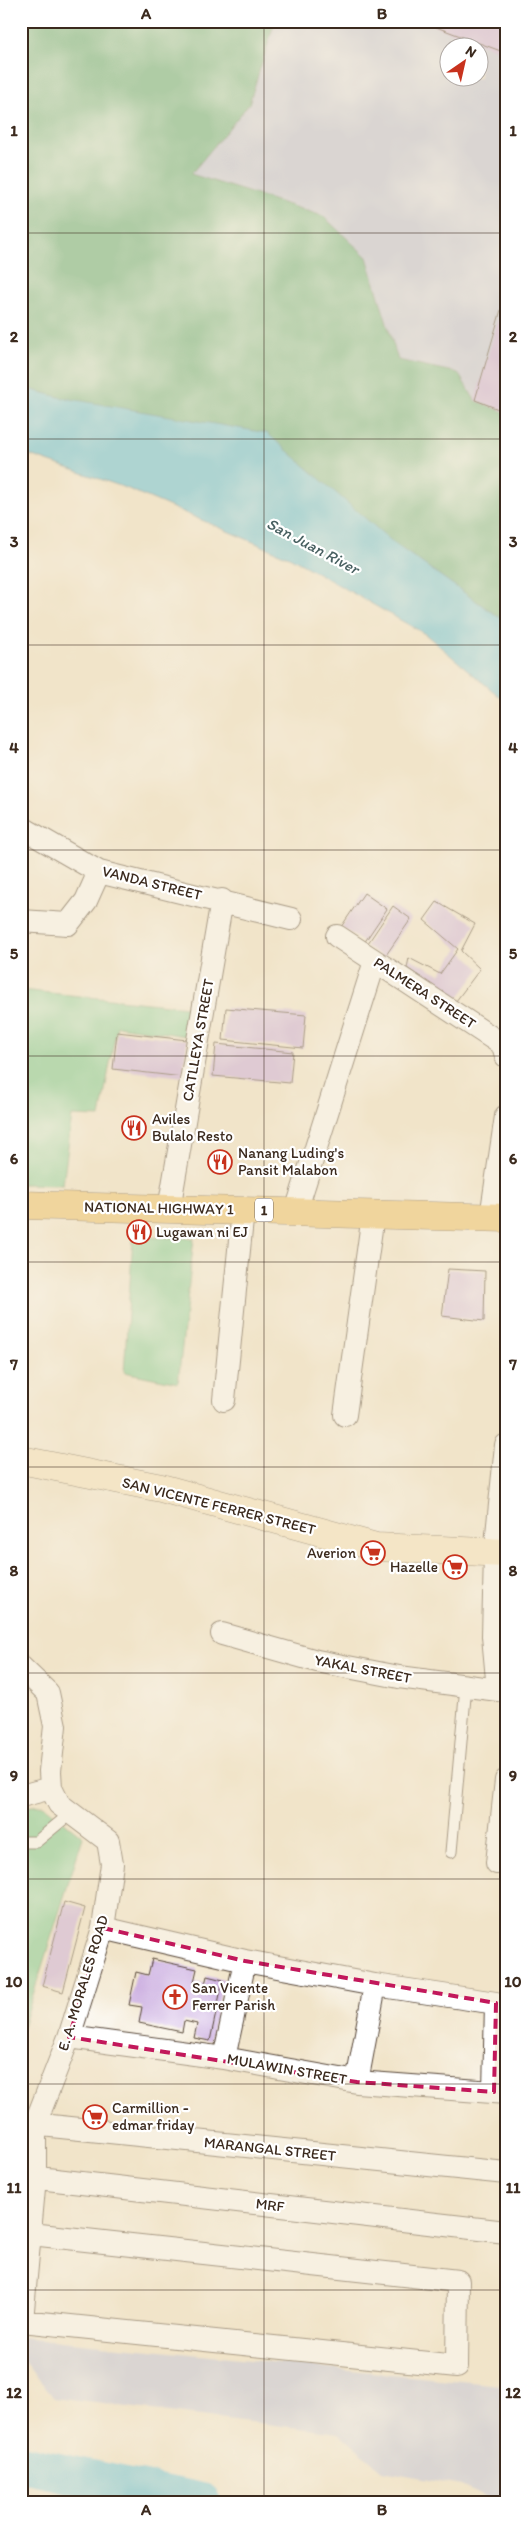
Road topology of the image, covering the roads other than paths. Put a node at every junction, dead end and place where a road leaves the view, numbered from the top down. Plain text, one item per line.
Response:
1 (21, 827) edge
2 (99, 872) junction
3 (222, 900) junction
4 (290, 919) dead end
5 (21, 921) edge
6 (338, 936) dead end
7 (375, 961) junction
8 (506, 1056) edge
9 (506, 1116) edge
10 (21, 1205) edge
11 (169, 1209) junction
12 (243, 1210) junction
13 (296, 1211) junction
14 (373, 1215) junction
15 (499, 1218) edge
16 (224, 1400) dead end
17 (345, 1415) dead end
18 (506, 1445) edge
19 (21, 1460) edge
20 (500, 1554) edge
21 (222, 1634) dead end
22 (21, 1667) edge
23 (466, 1686) junction
24 (502, 1690) edge
25 (506, 1780) edge
26 (51, 1788) junction
27 (21, 1796) edge
28 (71, 1813) junction
29 (21, 1842) edge
30 (450, 1852) dead end
31 (497, 1863) dead end
32 (103, 1928) junction
33 (245, 1961) junction
34 (375, 1985) junction
35 (68, 2037) junction
36 (224, 2058) junction
37 (357, 2082) junction
38 (500, 2092) edge
39 (28, 2124) edge
40 (506, 2173) edge
41 (28, 2177) edge
42 (506, 2232) edge
43 (26, 2234) edge

1 - 2 street, VANDA STREET
2 - 3 street, VANDA STREET
2 - 5 street
3 - 4 street, VANDA STREET
3 - 11 street, CATLLEYA STREET
6 - 7 street, PALMERA STREET
7 - 8 street, PALMERA STREET
7 - 13 street
9 - 15 street
10 - 11 highway, NATIONAL HIGHWAY 1 / 1
11 - 12 highway, NATIONAL HIGHWAY 1 / 1
12 - 13 highway, NATIONAL HIGHWAY 1 / 1
12 - 16 street
13 - 14 highway, NATIONAL HIGHWAY 1 / 1
14 - 15 highway, NATIONAL HIGHWAY 1 / 1
14 - 17 street
18 - 20 street
19 - 20 street, SAN VICENTE FERRER STREET
20 - 24 street
21 - 23 street, YAKAL STREET
22 - 26 street
23 - 24 street, YAKAL STREET
23 - 30 lane
25 - 31 street
26 - 27 street
26 - 28 street, E. A. MORALES ROAD
28 - 29 lane
28 - 32 street, E. A. MORALES ROAD
32 - 33 street
32 - 35 street, E. A. MORALES ROAD
33 - 34 street
33 - 36 street
34 - 37 street
34 - 38 street
35 - 36 street, MULAWIN STREET
35 - 39 street, E. A. MORALES ROAD
36 - 37 street, MULAWIN STREET
37 - 38 street, MULAWIN STREET
39 - 40 street, MARANGAL STREET
39 - 41 street
41 - 42 street, MRF
41 - 43 street
43 - 43 street

